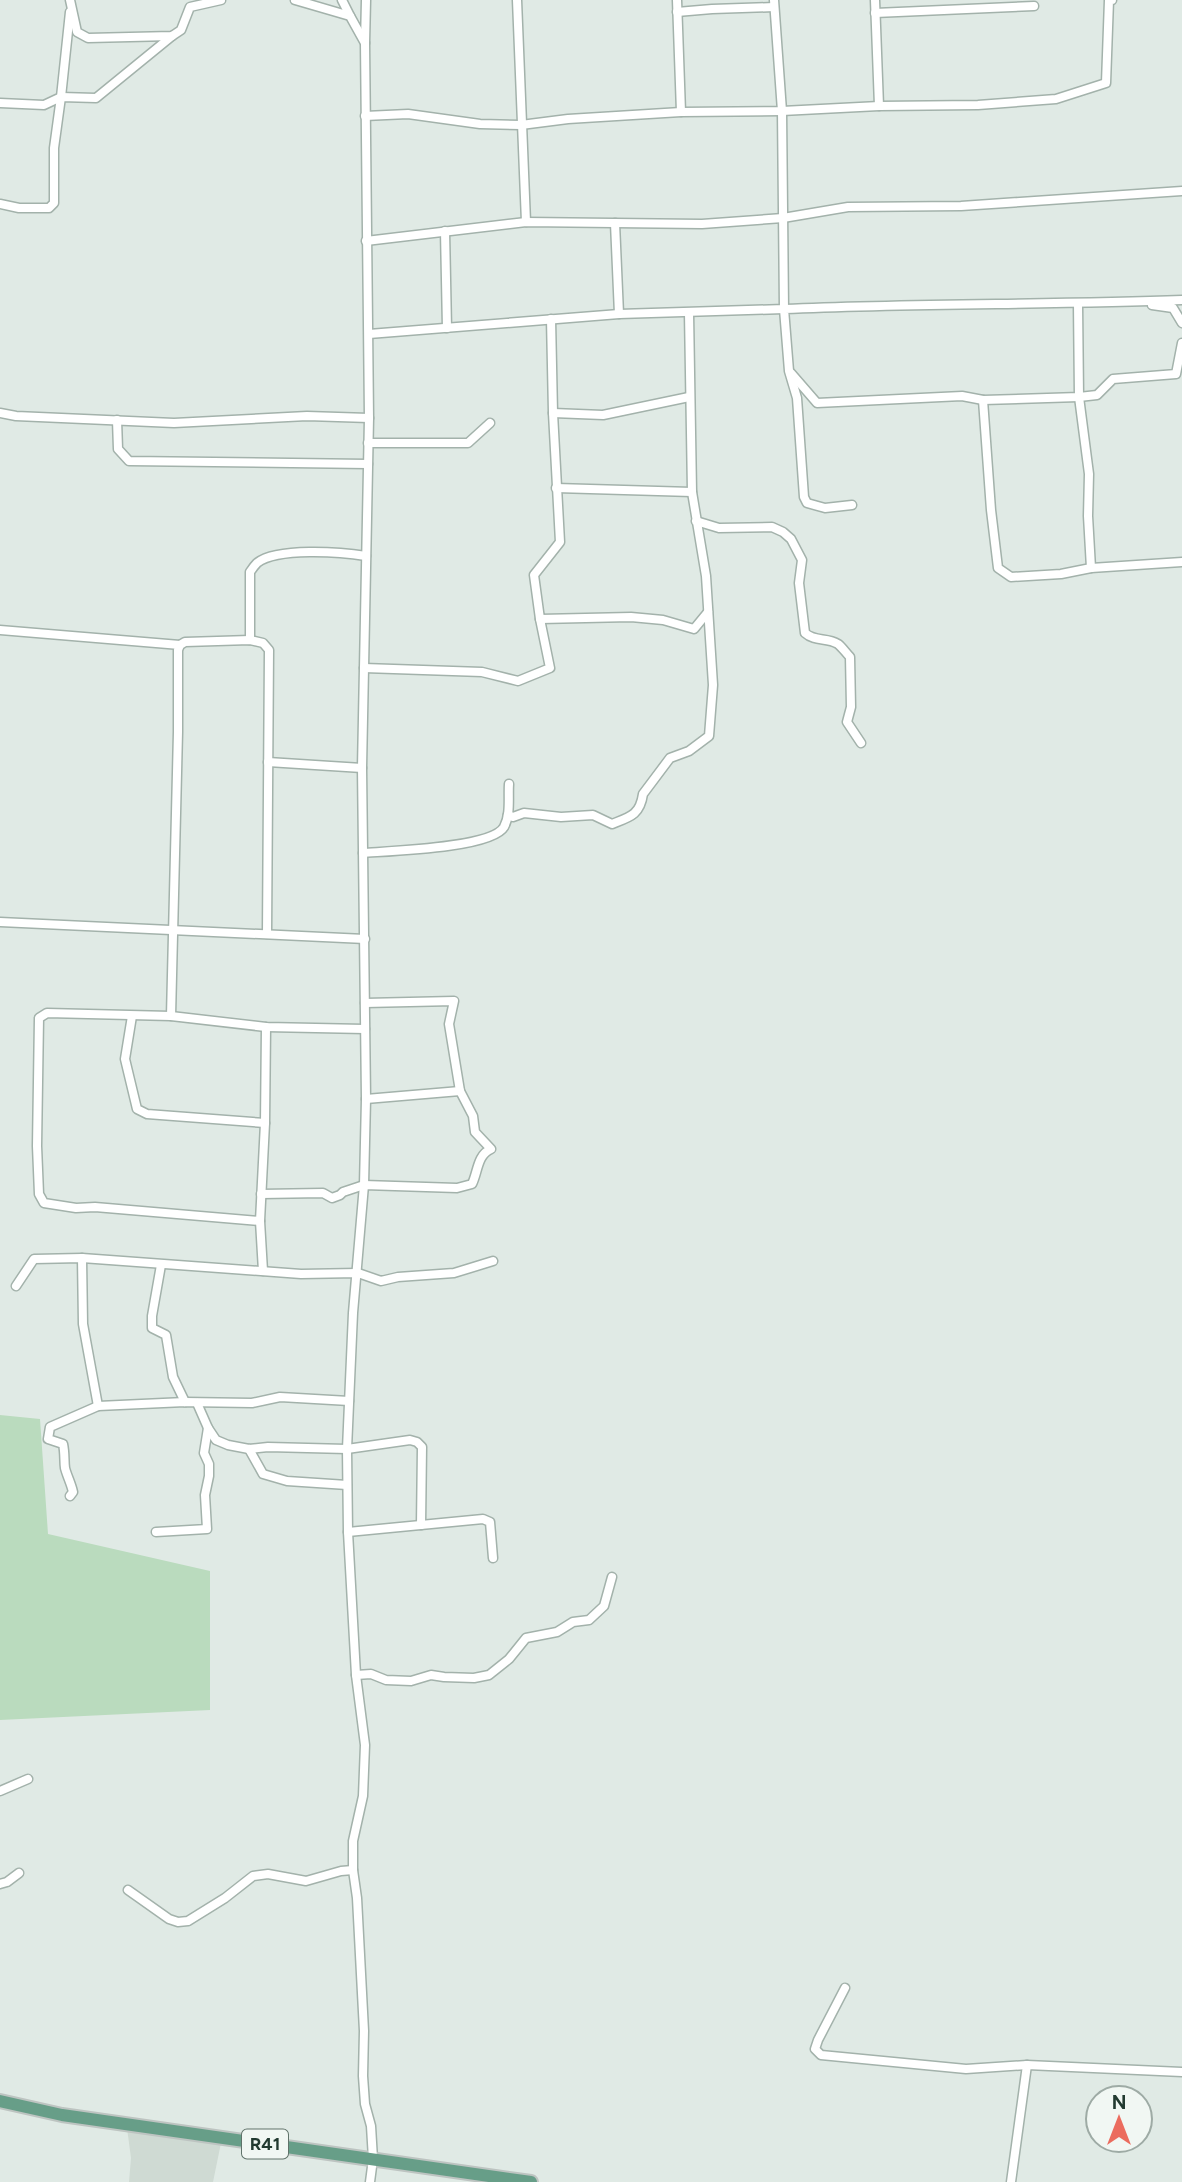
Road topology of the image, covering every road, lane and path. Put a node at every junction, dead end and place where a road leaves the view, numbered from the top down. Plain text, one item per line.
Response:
1 (221, 0) edge
2 (295, 0) edge
3 (342, 0) edge
4 (366, 0) edge
5 (517, 0) edge
6 (677, 0) edge
7 (875, 0) edge
8 (939, 0) edge
9 (1112, 0) edge
10 (69, 2) edge
11 (774, 3) edge
12 (190, 4) edge
13 (1034, 6) dead end
14 (940, 10) junction
15 (677, 12) junction
16 (875, 13) junction
17 (350, 16) junction
18 (172, 36) junction
19 (365, 43) junction
20 (61, 97) junction
21 (0, 103) edge
22 (879, 106) junction
23 (782, 111) junction
24 (681, 112) junction
25 (365, 116) junction
26 (521, 125) junction
27 (1182, 191) edge
28 (0, 204) edge
29 (783, 218) junction
30 (526, 222) junction
31 (615, 223) junction
32 (445, 231) junction
33 (366, 241) junction
34 (1182, 300) edge
35 (1124, 302) junction
36 (1078, 304) junction
37 (784, 309) junction
38 (689, 313) junction
39 (619, 314) junction
40 (551, 319) junction
41 (1182, 323) edge
42 (447, 328) junction
43 (369, 334) junction
44 (1182, 343) edge
45 (789, 370) junction
46 (689, 397) junction
47 (1079, 397) junction
48 (983, 400) junction
49 (0, 413) edge
50 (553, 413) junction
51 (369, 418) junction
52 (117, 421) junction
53 (490, 423) dead end
54 (368, 443) junction
55 (368, 464) junction
56 (556, 488) junction
57 (692, 492) junction
58 (852, 505) dead end
59 (696, 521) junction
60 (366, 556) junction
61 (1182, 562) edge
62 (1091, 568) junction
63 (708, 611) junction
64 (540, 619) junction
65 (0, 630) edge
66 (250, 640) junction
67 (180, 645) junction
68 (364, 668) junction
69 (861, 743) dead end
70 (268, 762) junction
71 (362, 768) junction
72 (509, 784) dead end
73 (508, 816) junction
74 (363, 853) junction
75 (0, 922) edge
76 (174, 929) junction
77 (267, 934) junction
78 (365, 939) junction
79 (365, 1003) junction
80 (132, 1016) junction
81 (171, 1016) junction
82 (266, 1027) junction
83 (365, 1029) junction
84 (460, 1091) junction
85 (366, 1099) junction
86 (265, 1123) junction
87 (363, 1185) junction
88 (261, 1194) junction
89 (260, 1221) junction
90 (82, 1258) junction
91 (493, 1261) dead end
92 (161, 1265) junction
93 (263, 1271) junction
94 (358, 1273) junction
95 (16, 1286) dead end
96 (349, 1401) junction
97 (185, 1402) junction
98 (197, 1403) junction
99 (98, 1406) junction
100 (208, 1429) junction
101 (347, 1448) junction
102 (249, 1449) junction
103 (347, 1485) junction
104 (70, 1496) dead end
105 (421, 1525) junction
106 (156, 1532) dead end
107 (348, 1532) junction
108 (493, 1559) dead end
109 (612, 1577) dead end
110 (356, 1675) junction
111 (27, 1779) dead end
112 (0, 1791) edge
113 (353, 1870) junction
114 (19, 1873) dead end
115 (0, 1884) edge
116 (128, 1890) dead end
117 (845, 1988) dead end
118 (1027, 2065) junction
119 (1182, 2072) edge
120 (0, 2101) edge
121 (373, 2159) junction
122 (486, 2179) edge
123 (370, 2182) edge
124 (531, 2182) edge
125 (1011, 2182) edge

1 - 12 street
2 - 17 street
3 - 17 street
4 - 19 street
5 - 26 street
6 - 15 street
7 - 16 street
8 - 14 street
9 - 22 street
10 - 18 street
10 - 20 street
11 - 15 street
11 - 23 street
12 - 18 street
13 - 14 street
14 - 16 street
15 - 24 street
16 - 22 street
17 - 19 street
18 - 20 street
19 - 25 street
20 - 21 street
20 - 28 street
22 - 23 street
23 - 24 street
23 - 29 street
24 - 26 street
25 - 26 street
25 - 33 street
26 - 30 street
27 - 29 street
29 - 31 street
29 - 37 street
30 - 31 street
30 - 32 street
31 - 39 street
32 - 33 street
32 - 42 street
33 - 43 street
34 - 35 street
35 - 36 street
35 - 41 street
36 - 37 street
36 - 47 street
37 - 38 street
37 - 45 street
38 - 39 street
38 - 46 street
39 - 40 street
40 - 42 street
40 - 50 street
42 - 43 street
43 - 51 street
44 - 47 street
45 - 48 street
45 - 58 street
46 - 50 street
46 - 57 street
47 - 48 street
47 - 62 street
48 - 62 street
49 - 52 street
50 - 56 street
51 - 52 street
51 - 54 street
52 - 55 street
53 - 54 street
54 - 55 street
55 - 60 street
56 - 57 street
56 - 64 street
57 - 59 street
59 - 63 street
59 - 69 street
60 - 66 street
60 - 68 street
61 - 62 street
63 - 64 street
63 - 73 street
64 - 68 street
65 - 67 street
66 - 67 street
66 - 70 street
67 - 76 street
68 - 71 street
70 - 71 street
70 - 77 street
71 - 74 street
72 - 73 street
73 - 74 street
74 - 78 street
75 - 76 street
76 - 77 street
76 - 81 street
77 - 78 street
78 - 79 street
79 - 83 street
79 - 84 street
80 - 81 street
80 - 86 street
80 - 89 street
81 - 82 street
82 - 83 street
82 - 86 street
83 - 85 street
84 - 85 street
84 - 87 street
85 - 87 street
86 - 88 street
87 - 88 street
87 - 94 street
88 - 89 street
89 - 93 street
90 - 92 street
90 - 95 street
90 - 99 street
91 - 94 street
92 - 93 street
92 - 97 street
93 - 94 street
94 - 96 street
96 - 98 street
96 - 101 street
97 - 98 street
97 - 99 street
98 - 100 street
99 - 104 street
100 - 102 street
100 - 106 street
101 - 102 street
101 - 103 street
101 - 105 street
102 - 103 street
103 - 107 street
105 - 107 street
105 - 108 street
107 - 110 street
109 - 110 street
110 - 113 street
111 - 112 street
113 - 116 street
113 - 121 street
114 - 115 street
117 - 118 street
118 - 119 street
118 - 125 street
120 - 121 main road, R41
121 - 122 main road, R41
121 - 123 street
122 - 124 main road, R41

